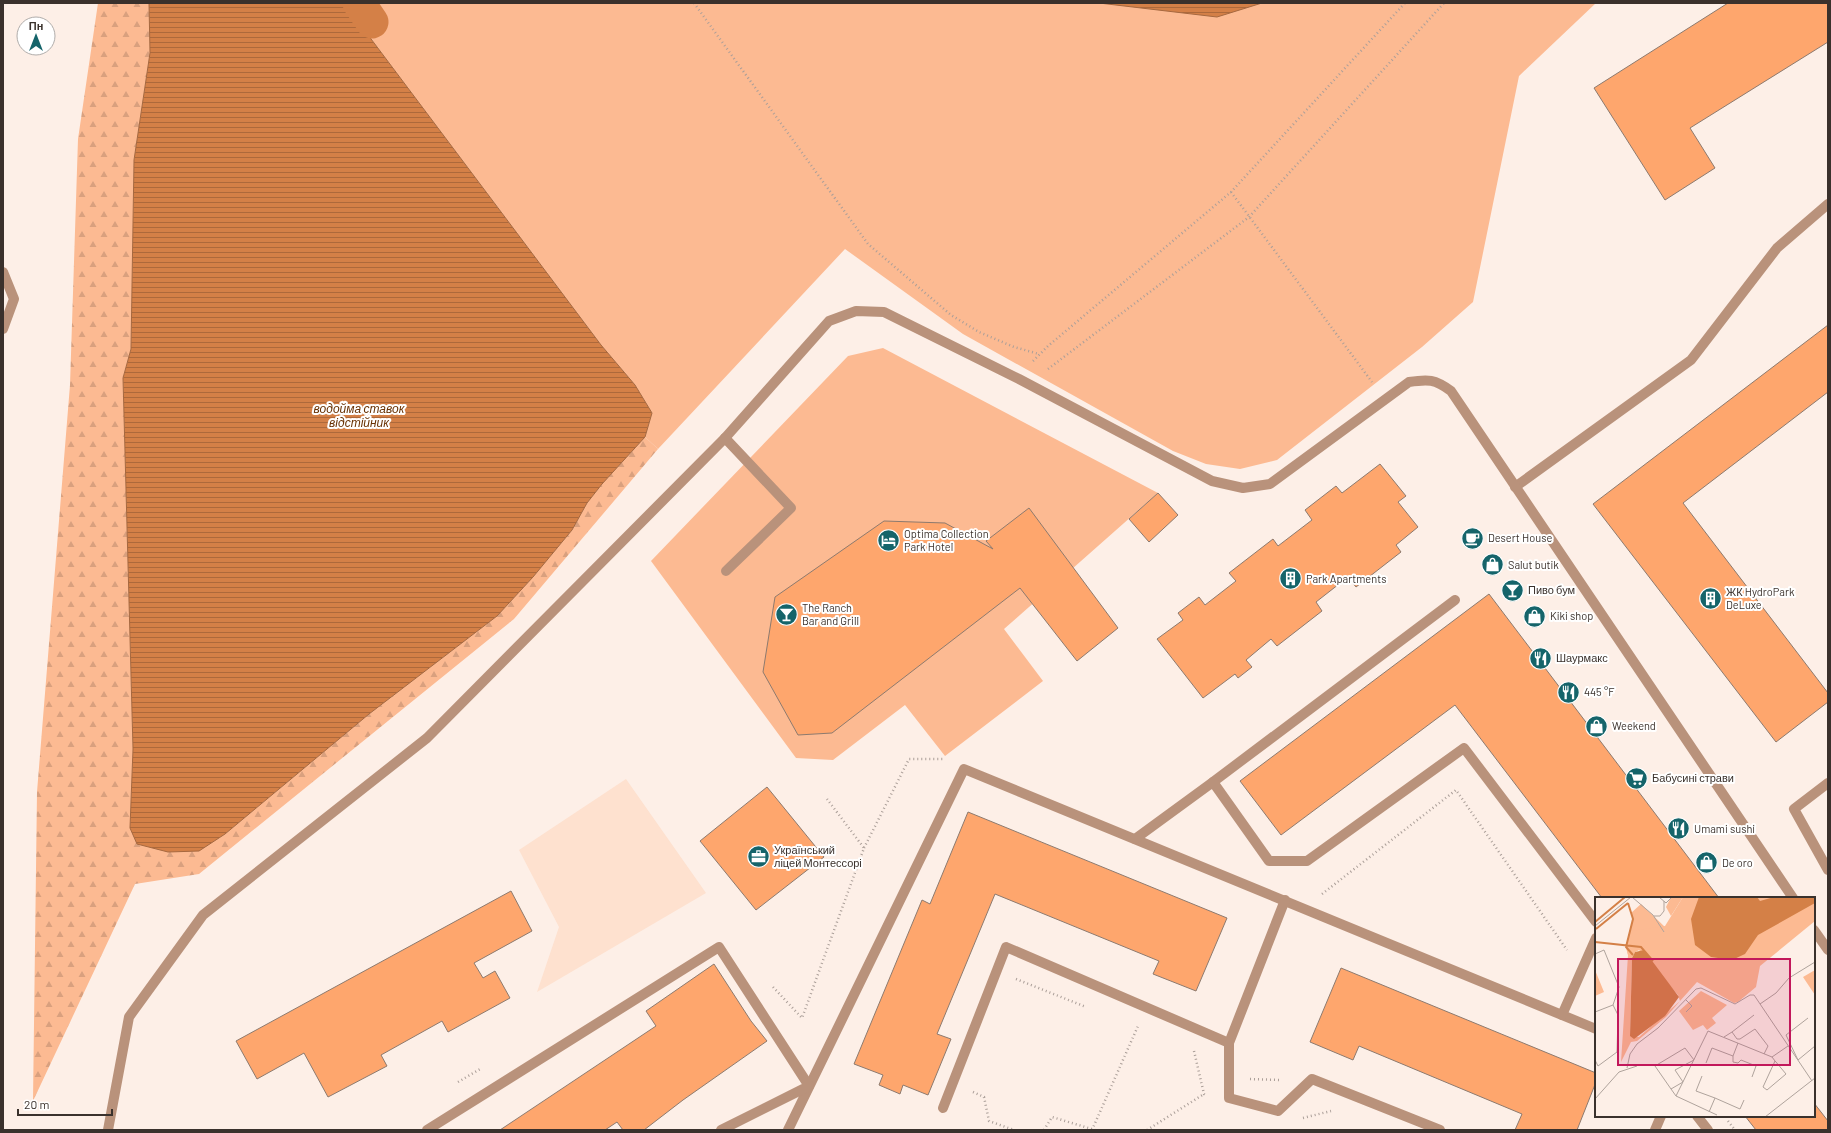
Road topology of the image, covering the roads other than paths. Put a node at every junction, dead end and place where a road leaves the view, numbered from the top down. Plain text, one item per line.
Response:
1 (1828, 204) edge
2 (3, 272) edge
3 (3, 329) edge
4 (725, 438) junction
5 (1515, 487) junction
6 (726, 571) dead end
7 (1455, 600) dead end
8 (1213, 782) junction
9 (1828, 783) edge
10 (1135, 839) junction
11 (1828, 870) edge
12 (1792, 897) edge
13 (1285, 900) junction
14 (1595, 921) edge
15 (1815, 935) edge
16 (1595, 940) edge
17 (1828, 950) edge
18 (1562, 1015) junction
19 (1595, 1028) edge
20 (1229, 1042) junction
21 (809, 1086) junction
22 (943, 1108) dead end
23 (1661, 1117) edge
24 (1698, 1117) edge
25 (108, 1130) edge
26 (427, 1130) edge
27 (721, 1130) edge
28 (788, 1130) edge
29 (1440, 1130) edge
30 (1655, 1130) edge
31 (1708, 1130) edge

1 - 5 street
2 - 3 street
4 - 5 street
4 - 6 street
4 - 25 street
5 - 12 street
7 - 8 street
8 - 10 street
8 - 14 street
9 - 11 street
10 - 13 street
10 - 21 street
13 - 18 street
13 - 20 street
15 - 17 street
16 - 18 street
18 - 19 street
20 - 22 street
20 - 29 street
21 - 26 street
21 - 27 street
21 - 28 street
23 - 30 street
24 - 31 street

